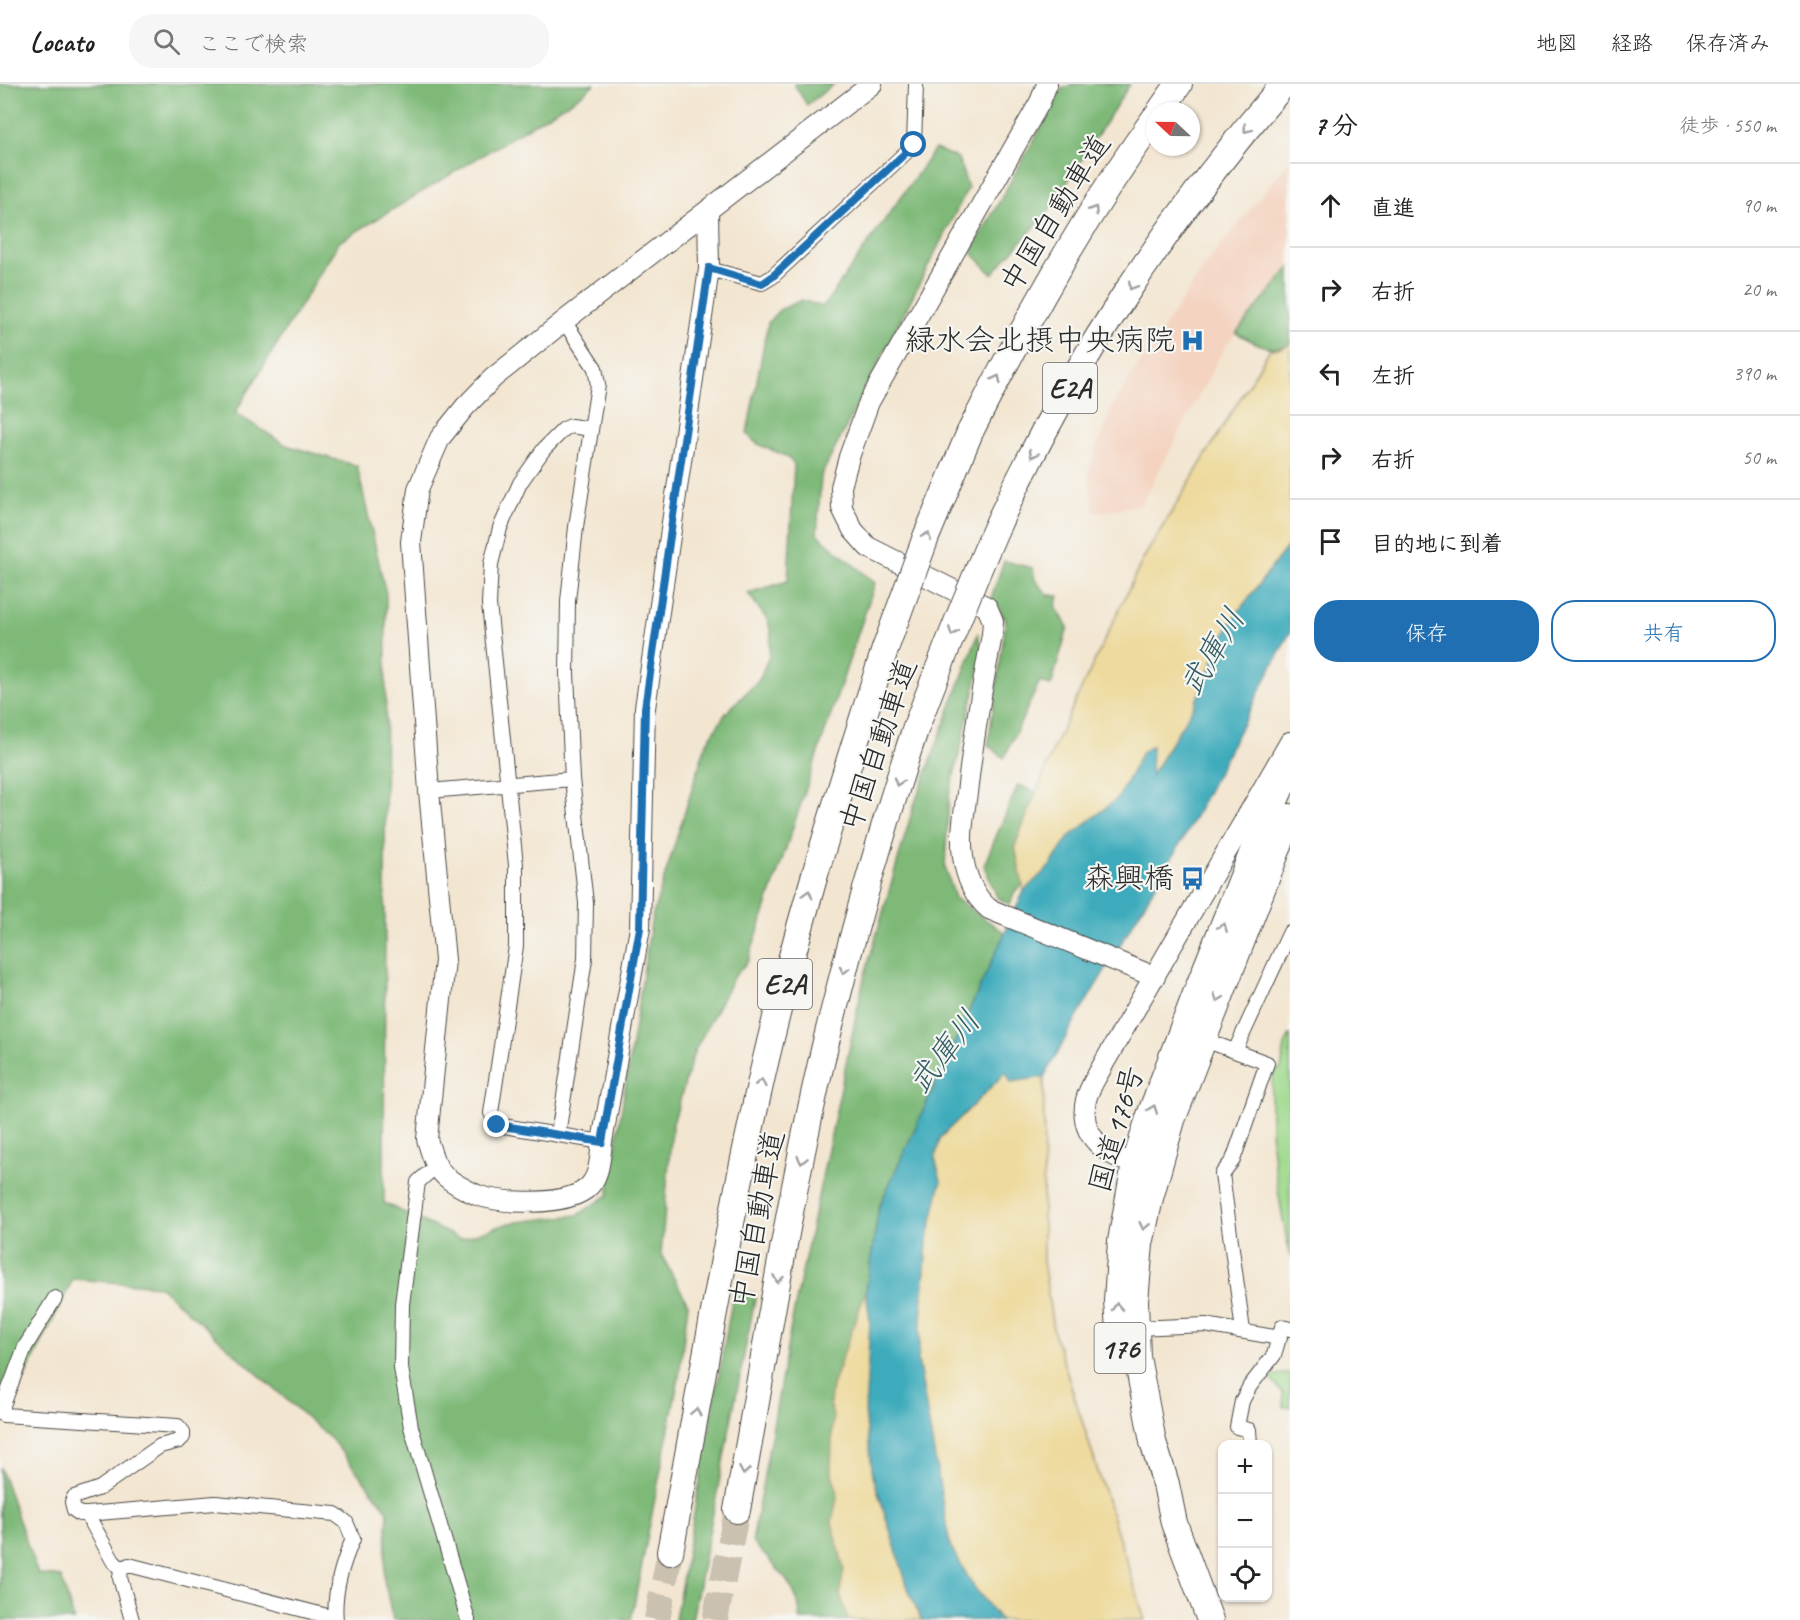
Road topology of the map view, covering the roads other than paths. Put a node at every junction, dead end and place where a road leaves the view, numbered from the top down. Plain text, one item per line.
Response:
1 (872, 84) edge
2 (916, 84) edge
3 (1047, 84) edge
4 (1179, 84) edge
5 (1284, 84) edge
6 (1166, 102) edge
7 (1146, 132) edge
8 (708, 210) junction
9 (709, 268) junction
10 (564, 321) junction
11 (591, 429) junction
12 (1290, 742) edge
13 (1290, 767) edge
14 (572, 779) junction
15 (507, 784) junction
16 (429, 791) junction
17 (1290, 817) edge
18 (1268, 842) junction
19 (1290, 932) edge
20 (1155, 976) junction
21 (1202, 1039) junction
22 (1235, 1051) junction
23 (558, 1135) junction
24 (602, 1142) junction
25 (436, 1166) junction
26 (1147, 1167) junction
27 (55, 1298) dead end
28 (1136, 1328) junction
29 (1243, 1331) junction
30 (1285, 1333) edge
31 (1250, 1440) edge
32 (737, 1510) tunnel mouth
33 (87, 1514) junction
34 (1174, 1523) junction
35 (670, 1552) tunnel mouth
36 (121, 1569) junction
37 (335, 1619) edge
38 (132, 1620) edge
39 (468, 1620) edge
40 (1210, 1620) edge

1 - 8 street
2 - 9 street
3 - 20 street
4 - 6 highway
5 -> 32 highway, 中国自動車道 / E2A, bridge
35 -> 7 highway, 中国自動車道 / E2A, bridge
8 - 9 street
8 - 10 street
9 - 24 street
10 - 11 street
10 - 16 street
11 - 14 street
11 - 15 street
12 - 20 street
13 - 18 highway, 国道176号 / 176
14 - 15 street
14 - 23 street
15 - 16 street
15 - 23 street
16 - 25 street
17 - 18 highway, 国道176号 / 176
18 -> 21 highway, 国道176号 / 176
26 -> 18 highway, 国道176号 / 176
19 - 22 street
20 - 26 street
21 - 22 street
21 - 26 highway, 国道176号 / 176
22 - 29 street
23 - 24 street
24 - 25 street
25 - 39 street
26 -> 28 highway, 国道176号 / 176
34 -> 26 highway, 国道176号 / 176
27 - 33 street
28 - 29 street
28 - 34 highway, 国道176号 / 176
29 - 30 street
30 - 31 street
33 - 36 street
33 - 37 street
34 - 40 highway, 国道176号 / 176
36 - 37 street
36 - 38 street

